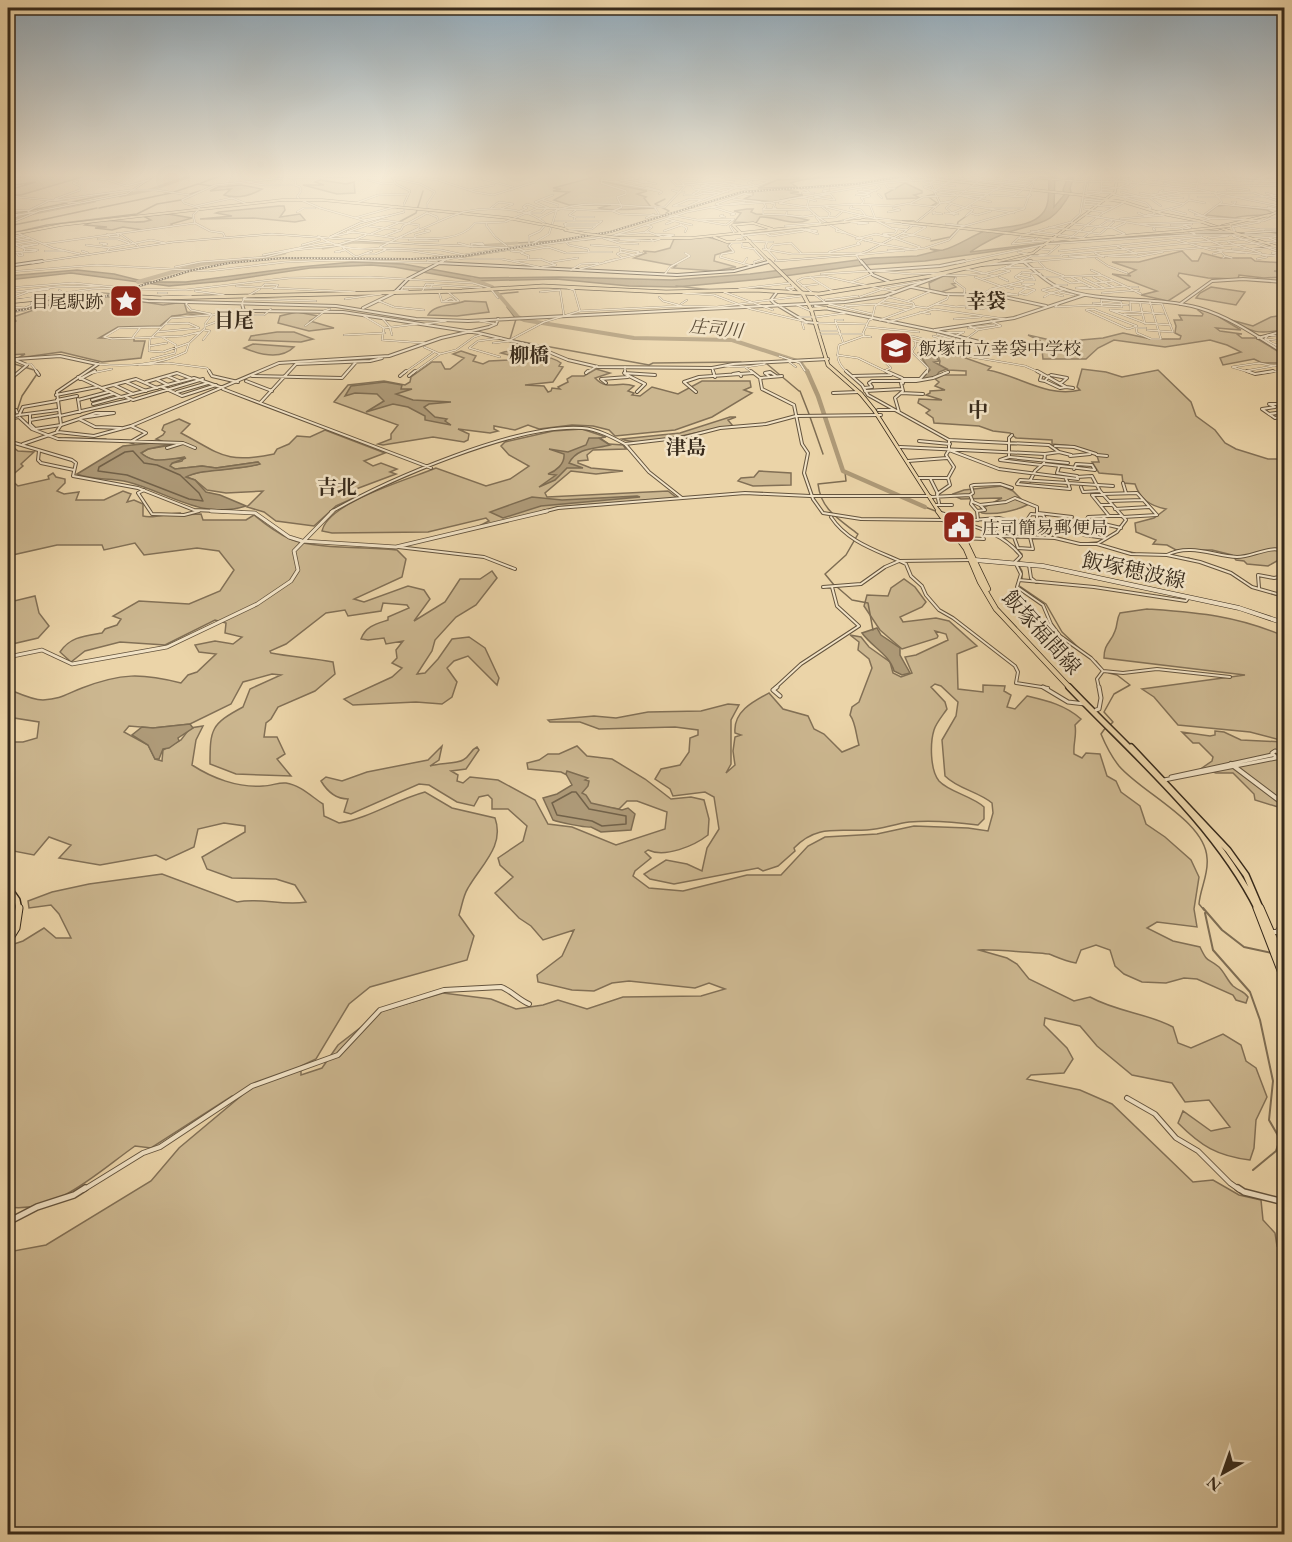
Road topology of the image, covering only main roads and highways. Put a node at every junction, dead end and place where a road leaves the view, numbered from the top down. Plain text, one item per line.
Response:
1 (138, 246) edge
2 (470, 246) edge
3 (755, 246) edge
4 (877, 246) edge
5 (1045, 246) edge
6 (856, 255) junction
7 (768, 262) dead end
8 (775, 262) junction
9 (438, 263) junction
10 (8, 266) edge
11 (890, 282) junction
12 (395, 292) junction
13 (803, 295) junction
14 (8, 301) edge
15 (811, 307) junction
16 (827, 309) road end
17 (814, 320) junction
18 (826, 359) junction
19 (879, 414) junction
20 (933, 496) junction
21 (943, 517) junction
22 (973, 560) junction
23 (1284, 622) edge
24 (1161, 780) junction
25 (8, 887) edge
26 (8, 941) edge
27 (1282, 960) edge
28 (1284, 978) edge

1 - 10 main road
2 - 9 main road
3 - 8 main road, 飯塚福間線
4 - 6 main road
5 - 11 main road
6 - 8 main road
6 - 11 main road
7 - 9 main road
8 - 13 main road, 飯塚福間線
9 - 12 main road
11 - 13 main road
12 - 13 main road
12 - 14 main road
13 - 15 main road, 飯塚福間線
15 - 16 main road
15 - 17 main road, 飯塚福間線
17 - 18 main road, 飯塚福間線
17 - 18 main road, 飯塚福間線
18 - 19 main road, 飯塚福間線
18 - 19 main road, 飯塚福間線
19 - 20 main road, 飯塚福間線
19 - 20 main road, 飯塚福間線
20 - 21 main road, 飯塚福間線
20 - 21 main road, 飯塚福間線
21 - 22 main road, 飯塚福間線
21 - 22 main road, 飯塚福間線
22 - 23 main road, 飯塚穂波線
22 - 24 main road, 飯塚福間線
22 - 24 main road, 飯塚福間線
24 - 27 main road, 飯塚福間線
25 - 26 main road
27 - 28 main road, 飯塚福間線

